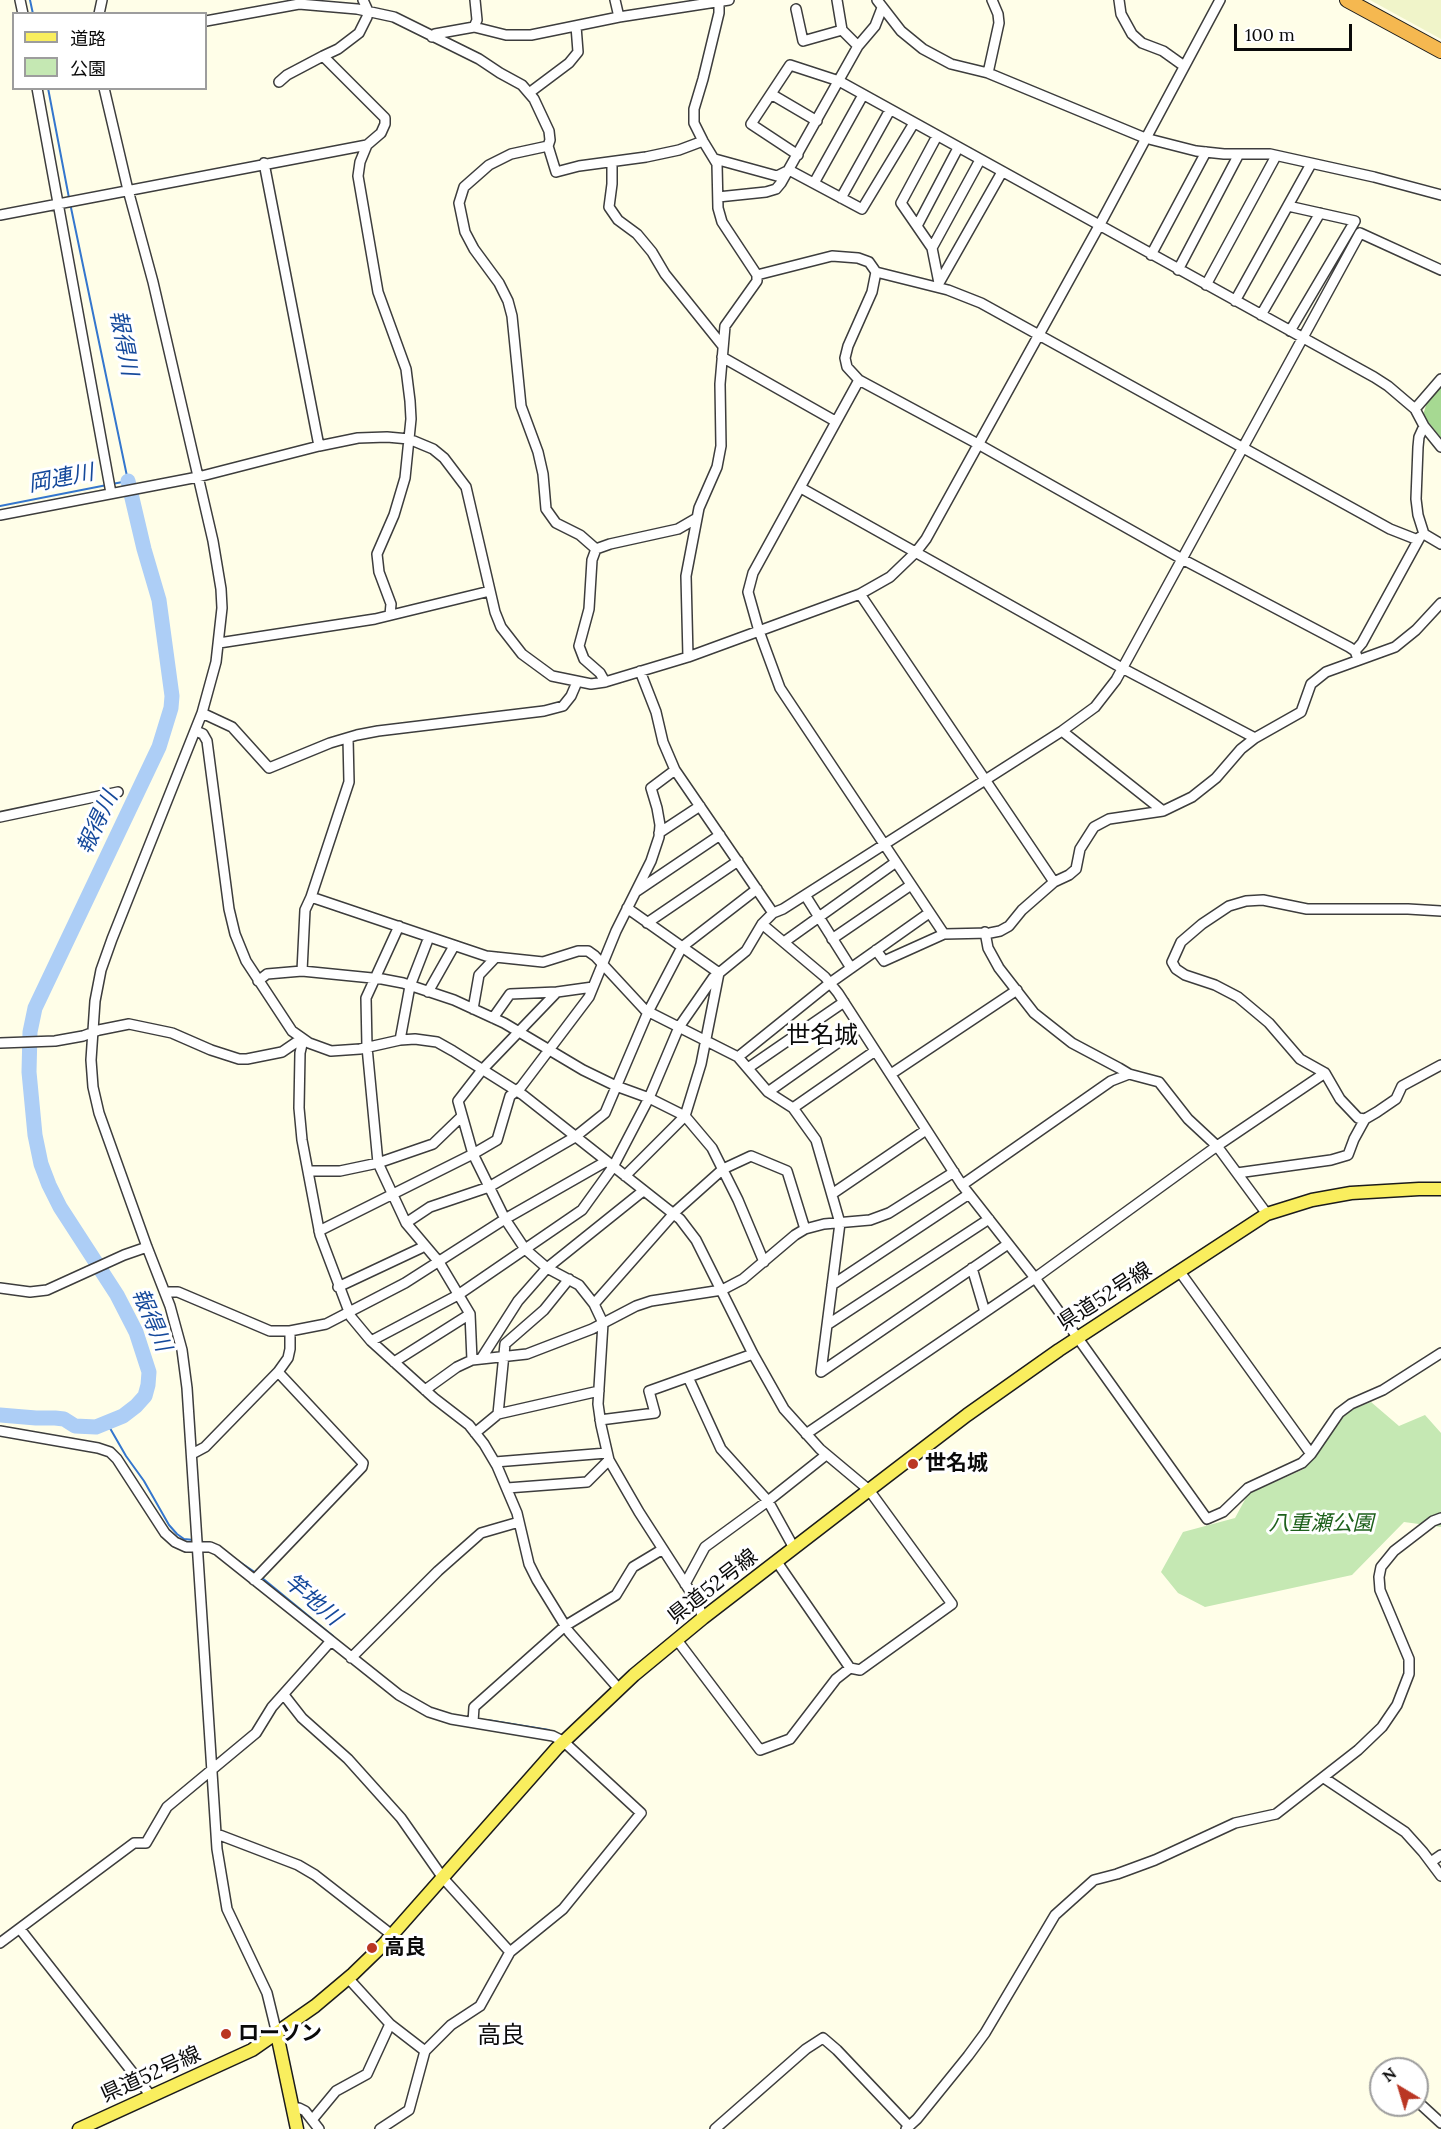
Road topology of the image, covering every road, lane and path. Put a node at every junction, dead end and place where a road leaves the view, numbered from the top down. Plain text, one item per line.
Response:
1 (363, 0) edge
2 (475, 0) edge
3 (615, 0) edge
4 (837, 0) edge
5 (992, 0) edge
6 (1119, 0) edge
7 (1220, 0) edge
8 (1347, 0) edge
9 (724, 1) edge
10 (879, 4) edge
11 (796, 9) dead end
12 (368, 11) junction
13 (619, 17) junction
14 (207, 21) edge
15 (576, 26) junction
16 (474, 27) junction
17 (842, 30) junction
18 (432, 37) junction
19 (858, 46) junction
20 (1441, 51) edge
21 (323, 56) junction
22 (1184, 66) junction
23 (988, 73) junction
24 (839, 81) junction
25 (279, 82) dead end
26 (37, 90) edge
27 (104, 90) edge
28 (529, 93) junction
29 (771, 94) junction
30 (863, 95) junction
31 (890, 110) junction
32 (817, 121) junction
33 (914, 123) junction
34 (937, 136) junction
35 (1145, 138) junction
36 (703, 141) junction
37 (367, 145) junction
38 (548, 146) junction
39 (958, 148) junction
40 (1206, 152) junction
41 (1239, 154) junction
42 (798, 155) junction
43 (1276, 156) junction
44 (714, 159) junction
45 (980, 160) junction
46 (612, 162) junction
47 (264, 163) junction
48 (1311, 164) junction
49 (789, 170) junction
50 (1002, 172) junction
51 (814, 183) junction
52 (128, 190) junction
53 (1441, 195) edge
54 (718, 197) junction
55 (841, 198) junction
56 (61, 203) junction
57 (1288, 206) junction
58 (1320, 213) junction
59 (0, 215) edge
60 (917, 226) junction
61 (1099, 226) junction
62 (932, 248) junction
63 (1151, 255) junction
64 (1178, 270) junction
65 (1441, 270) edge
66 (876, 272) junction
67 (757, 275) junction
68 (1206, 285) junction
69 (938, 286) junction
70 (1234, 301) junction
71 (1261, 315) junction
72 (1290, 332) junction
73 (1038, 334) junction
74 (1302, 338) junction
75 (723, 345) junction
76 (722, 357) junction
77 (1441, 379) edge
78 (859, 380) junction
79 (1414, 409) junction
80 (835, 421) junction
81 (1424, 426) junction
82 (409, 439) junction
83 (978, 444) junction
84 (319, 446) junction
85 (1243, 447) junction
86 (1441, 447) edge
87 (198, 477) junction
88 (801, 488) junction
89 (114, 493) junction
90 (0, 515) edge
91 (697, 518) junction
92 (1421, 537) junction
93 (1441, 544) edge
94 (597, 549) junction
95 (916, 552) junction
96 (1182, 559) junction
97 (490, 591) junction
98 (860, 594) junction
99 (1441, 603) edge
100 (390, 615) junction
101 (759, 631) junction
102 (219, 643) junction
103 (1357, 655) junction
104 (688, 657) junction
105 (1122, 668) junction
106 (640, 672) junction
107 (577, 682) junction
108 (605, 682) junction
109 (202, 713) junction
110 (196, 731) junction
111 (1062, 731) junction
112 (348, 738) junction
113 (1255, 738) junction
114 (675, 770) junction
115 (984, 780) junction
116 (117, 792) dead end
117 (700, 806) junction
118 (1163, 811) junction
119 (0, 817) edge
120 (659, 833) junction
121 (720, 835) junction
122 (884, 844) junction
123 (738, 861) junction
124 (896, 862) junction
125 (1054, 882) junction
126 (910, 885) junction
127 (757, 889) junction
128 (635, 892) junction
129 (805, 895) junction
130 (311, 897) junction
131 (627, 908) junction
132 (1441, 911) edge
133 (773, 913) junction
134 (929, 914) junction
135 (819, 917) junction
136 (647, 923) junction
137 (762, 924) junction
138 (399, 926) junction
139 (985, 932) junction
140 (944, 934) junction
141 (429, 937) junction
142 (832, 939) junction
143 (784, 942) junction
144 (454, 946) junction
145 (682, 947) junction
146 (876, 950) junction
147 (496, 957) junction
148 (602, 965) junction
149 (851, 968) junction
150 (302, 971) junction
151 (720, 973) junction
152 (374, 979) junction
153 (258, 981) junction
154 (830, 983) junction
155 (410, 986) junction
156 (593, 987) junction
157 (1017, 990) junction
158 (428, 992) junction
159 (557, 992) junction
160 (844, 1002) junction
161 (473, 1009) junction
162 (648, 1012) junction
163 (493, 1018) junction
164 (679, 1026) junction
165 (860, 1027) junction
166 (519, 1032) junction
167 (91, 1033) junction
168 (302, 1039) junction
169 (400, 1040) junction
170 (706, 1040) junction
171 (4, 1043) edge
172 (367, 1047) junction
173 (549, 1049) junction
174 (875, 1051) junction
175 (738, 1058) junction
176 (1441, 1065) edge
177 (748, 1068) junction
178 (482, 1070) junction
179 (1325, 1073) junction
180 (891, 1074) junction
181 (1129, 1074) junction
182 (616, 1086) junction
183 (516, 1090) junction
184 (768, 1092) junction
185 (649, 1098) junction
186 (793, 1108) junction
187 (462, 1116) junction
188 (684, 1116) junction
189 (1365, 1119) junction
190 (927, 1130) junction
191 (575, 1137) junction
192 (1217, 1146) junction
193 (473, 1154) junction
194 (378, 1163) junction
195 (609, 1164) junction
196 (723, 1169) junction
197 (308, 1171) junction
198 (954, 1172) junction
199 (1237, 1173) junction
200 (625, 1176) junction
201 (962, 1185) junction
202 (489, 1187) junction
203 (1441, 1190) edge
204 (644, 1191) junction
205 (832, 1194) junction
206 (969, 1194) junction
207 (392, 1196) junction
208 (674, 1214) junction
209 (1267, 1214) junction
210 (505, 1219) junction
211 (989, 1220) junction
212 (406, 1223) junction
213 (840, 1223) junction
214 (805, 1229) junction
215 (319, 1231) junction
216 (1008, 1244) junction
217 (147, 1247) junction
218 (422, 1248) dead end
219 (525, 1249) junction
220 (439, 1262) junction
221 (764, 1262) junction
222 (547, 1268) junction
223 (972, 1268) junction
224 (1180, 1272) junction
225 (1035, 1278) junction
226 (569, 1280) junction
227 (832, 1285) junction
228 (338, 1287) junction
229 (0, 1288) edge
230 (722, 1290) junction
231 (165, 1292) junction
232 (458, 1295) junction
233 (594, 1305) junction
234 (348, 1311) junction
235 (985, 1312) junction
236 (470, 1314) junction
237 (603, 1323) junction
238 (827, 1325) junction
239 (290, 1331) junction
240 (1077, 1338) junction
241 (371, 1341) junction
242 (1441, 1353) edge
243 (753, 1354) junction
244 (503, 1356) junction
245 (476, 1359) junction
246 (394, 1362) junction
247 (278, 1372) junction
248 (688, 1377) junction
249 (425, 1390) junction
250 (599, 1391) junction
251 (498, 1414) junction
252 (600, 1420) junction
253 (0, 1431) edge
254 (475, 1433) junction
255 (806, 1434) junction
256 (192, 1454) junction
257 (1311, 1454) junction
258 (826, 1455) junction
259 (608, 1457) junction
260 (495, 1462) junction
261 (507, 1488) junction
262 (869, 1490) junction
263 (768, 1501) junction
264 (1441, 1518) edge
265 (519, 1522) junction
266 (198, 1547) junction
267 (794, 1548) junction
268 (663, 1549) junction
269 (777, 1562) junction
270 (254, 1580) junction
271 (685, 1584) junction
272 (703, 1618) junction
273 (565, 1626) junction
274 (677, 1640) junction
275 (330, 1642) junction
276 (351, 1658) junction
277 (850, 1668) junction
278 (619, 1689) junction
279 (284, 1695) junction
280 (473, 1722) junction
281 (563, 1741) junction
282 (212, 1769) junction
283 (1324, 1778) junction
284 (217, 1834) junction
285 (1441, 1855) edge
286 (1431, 1862) junction
287 (1441, 1876) edge
288 (443, 1878) junction
289 (20, 1929) junction
290 (392, 1935) junction
291 (0, 1943) edge
292 (510, 1952) junction
293 (348, 1978) junction
294 (390, 2024) junction
295 (277, 2034) junction
296 (425, 2051) junction
297 (151, 2096) junction
298 (293, 2109) junction
299 (1429, 2112) edge
300 (312, 2120) junction
301 (1441, 2122) edge
302 (908, 2127) edge
303 (79, 2129) edge
304 (297, 2129) edge
305 (319, 2129) edge
306 (380, 2129) edge
307 (715, 2129) edge

1 - 12 street
2 - 16 street
3 - 13 street
4 - 17 street
5 - 23 street
6 - 22 street
7 - 22 street
8 - 20 highway
9 - 13 street
9 - 36 street
10 - 19 street
10 - 23 street
11 - 17 street
12 - 14 street
12 - 18 street
12 - 21 street
13 - 15 street
15 - 16 street
15 - 28 street
16 - 18 street
17 - 19 street
18 - 28 street
19 - 24 street
21 - 25 street
21 - 37 street
22 - 35 street
23 - 35 street
24 - 29 street
24 - 30 street
24 - 32 street
26 - 56 street
27 - 52 street
28 - 38 street
29 - 32 street
29 - 42 street
30 - 31 street
30 - 51 street
31 - 33 street
31 - 55 street
32 - 42 street
33 - 34 street
33 - 55 street
34 - 39 street
34 - 60 street
35 - 40 street
35 - 61 street
36 - 44 street
36 - 46 street
37 - 47 street
37 - 82 street
38 - 46 street
38 - 94 street
39 - 45 street
39 - 60 street
40 - 41 street
40 - 63 street
41 - 43 street
41 - 64 street
42 - 49 street
43 - 48 street
43 - 68 street
44 - 49 street
44 - 54 street
45 - 50 street
45 - 62 street
46 - 75 street
47 - 52 street
47 - 84 street
48 - 53 street
48 - 57 street
49 - 51 street
49 - 54 street
50 - 61 street
50 - 69 street
51 - 55 street
52 - 56 street
52 - 87 street
54 - 67 street
56 - 59 street
56 - 89 street
57 - 58 street
57 - 70 street
58 - 71 street
58 - 72 street
60 - 62 street
61 - 63 street
61 - 73 street
62 - 69 street
63 - 64 street
64 - 68 street
65 - 74 street
66 - 67 street
66 - 69 street
66 - 78 street
67 - 75 street
68 - 70 street
69 - 73 street
70 - 71 street
71 - 72 street
72 - 74 street
73 - 83 street
73 - 85 street
74 - 79 street
74 - 85 street
75 - 76 street
76 - 80 street
76 - 91 street
77 - 79 street
78 - 80 street
78 - 83 street
79 - 81 street
80 - 88 street
81 - 86 street
81 - 92 street
82 - 84 street
82 - 97 street
82 - 100 street
83 - 95 street
83 - 96 street
84 - 87 street
85 - 92 street
85 - 96 street
87 - 89 street
87 - 102 street
88 - 95 street
88 - 101 street
89 - 90 street
91 - 94 street
91 - 104 street
92 - 93 street
92 - 103 street
94 - 108 street
95 - 98 street
95 - 105 street
96 - 103 street
96 - 105 street
97 - 100 street
97 - 107 street
98 - 101 street
98 - 115 street
99 - 103 street
100 - 102 street
101 - 104 street
101 - 122 street
102 - 109 street
103 - 113 street
104 - 106 street
105 - 111 street
105 - 113 street
106 - 108 street
106 - 114 street
107 - 108 street
107 - 112 street
109 - 110 street
109 - 112 street
110 - 153 street
110 - 167 street
111 - 115 street
111 - 118 street
112 - 130 street
113 - 118 street
114 - 117 street
114 - 120 street
115 - 122 street
115 - 125 street
116 - 119 street
117 - 120 street
117 - 121 street
118 - 125 street
120 - 128 street
121 - 123 street
121 - 128 street
122 - 124 street
122 - 129 street
123 - 127 street
123 - 136 street
124 - 126 street
124 - 135 street
125 - 139 street
126 - 134 street
126 - 142 street
127 - 133 street
127 - 145 street
128 - 131 street
129 - 133 street
129 - 135 street
130 - 138 street
130 - 150 street
131 - 136 street
131 - 148 street
132 - 179 street
133 - 137 street
134 - 140 street
134 - 146 street
135 - 142 street
135 - 143 street
136 - 145 street
137 - 143 street
137 - 151 street
138 - 141 street
138 - 152 street
139 - 140 street
139 - 157 street
140 - 146 street
141 - 144 street
141 - 155 street
142 - 149 street
143 - 154 street
144 - 147 street
144 - 158 street
145 - 151 street
145 - 162 street
146 - 149 street
147 - 148 street
147 - 161 street
148 - 156 street
148 - 162 street
149 - 154 street
150 - 152 street
150 - 153 street
151 - 164 street
151 - 170 street
152 - 155 street
152 - 172 street
153 - 168 street
154 - 160 street
154 - 175 street
155 - 158 street
155 - 169 street
156 - 159 street
156 - 173 street
157 - 180 street
157 - 181 street
158 - 161 street
159 - 163 street
159 - 166 street
160 - 165 street
160 - 177 street
161 - 163 street
162 - 164 street
162 - 182 street
163 - 166 street
164 - 170 street
164 - 185 street
165 - 174 street
165 - 184 street
166 - 173 street
166 - 178 street
167 - 168 street
167 - 171 street
167 - 217 street
168 - 172 street
168 - 197 street
169 - 172 street
169 - 178 street
170 - 175 street
170 - 188 street
172 - 194 street
173 - 182 street
173 - 183 street
174 - 180 street
174 - 186 street
175 - 177 street
176 - 189 street
177 - 184 street
178 - 183 street
178 - 187 street
179 - 189 street
179 - 192 street
180 - 190 street
181 - 192 street
181 - 201 street
182 - 185 street
182 - 191 street
183 - 191 street
183 - 193 street
184 - 186 street
185 - 188 street
185 - 195 street
186 - 205 street
187 - 193 street
187 - 194 street
188 - 196 street
188 - 200 street
189 - 199 street
190 - 198 street
190 - 205 street
191 - 195 street
191 - 202 street
192 - 199 street
192 - 225 street
193 - 202 street
193 - 207 street
194 - 197 street
194 - 207 street
195 - 200 street
195 - 210 street
195 - 219 street
196 - 208 street
196 - 214 street
196 - 221 street
197 - 215 street
198 - 201 street
198 - 213 street
199 - 209 street
200 - 204 street
201 - 206 street
202 - 210 street
202 - 212 street
203 - 209 main road, 県道52号線
204 - 208 street
204 - 222 street
205 - 213 street
206 - 211 street
206 - 227 street
207 - 212 street
207 - 215 street
208 - 230 street
208 - 233 street
209 - 224 main road, 県道52号線
210 - 219 street
210 - 220 street
211 - 216 street
211 - 238 street
212 - 220 street
213 - 214 street
213 - 227 street
214 - 221 street
215 - 228 street
216 - 223 street
216 - 225 street
217 - 229 street
217 - 231 street
218 - 228 street
219 - 222 street
219 - 232 street
220 - 232 street
220 - 234 street
221 - 230 street
222 - 226 street
222 - 245 street
223 - 235 street
223 - 238 street
224 - 240 main road, 県道52号線
224 - 257 street
225 - 235 street
225 - 240 street
226 - 233 street
226 - 244 street
227 - 238 street
228 - 234 street
230 - 237 street
230 - 243 street
231 - 239 street
231 - 256 street
232 - 236 street
232 - 241 street
233 - 237 street
234 - 239 street
234 - 241 street
235 - 255 street
236 - 245 street
236 - 246 street
237 - 244 street
237 - 250 street
239 - 247 street
240 - 257 street
240 - 262 main road, 県道52号線
241 - 246 street
242 - 257 street
243 - 248 street
243 - 255 street
244 - 245 street
244 - 251 street
245 - 249 street
246 - 249 street
247 - 256 street
247 - 270 street
248 - 252 street
248 - 263 street
249 - 254 street
250 - 251 street
250 - 252 street
251 - 254 street
252 - 259 street
253 - 266 street
254 - 260 street
255 - 258 street
256 - 266 street
258 - 262 street
258 - 263 street
259 - 260 street
259 - 261 street
259 - 268 street
260 - 261 street
261 - 265 street
262 - 267 main road, 県道52号線
262 - 277 street
263 - 267 street
263 - 271 street
264 - 283 street
265 - 273 street
265 - 276 street
266 - 270 street
266 - 282 street
267 - 269 main road, 県道52号線
268 - 271 street
268 - 273 street
269 - 272 main road, 県道52号線
269 - 277 street
270 - 275 street
271 - 272 street
272 - 274 main road, 県道52号線
273 - 278 street
273 - 280 street
274 - 277 street
274 - 278 main road, 県道52号線
275 - 276 street
275 - 279 street
276 - 280 street
278 - 281 main road, 県道52号線
279 - 282 street
279 - 288 street
280 - 281 street
281 - 288 main road, 県道52号線
281 - 292 street
282 - 284 street
282 - 289 street
283 - 286 street
283 - 302 street
284 - 290 street
284 - 295 street
285 - 286 street
286 - 287 street
288 - 290 main road, 県道52号線
288 - 292 street
289 - 291 street
289 - 297 street
290 - 293 main road, 県道52号線
292 - 296 street
293 - 294 street
293 - 295 main road, 県道52号線
294 - 296 street
294 - 300 street
295 - 297 main road, 県道52号線
295 - 298 main road
296 - 306 street
297 - 303 main road, 県道52号線
298 - 300 street
298 - 304 main road
299 - 301 street
300 - 305 street
302 - 307 street

